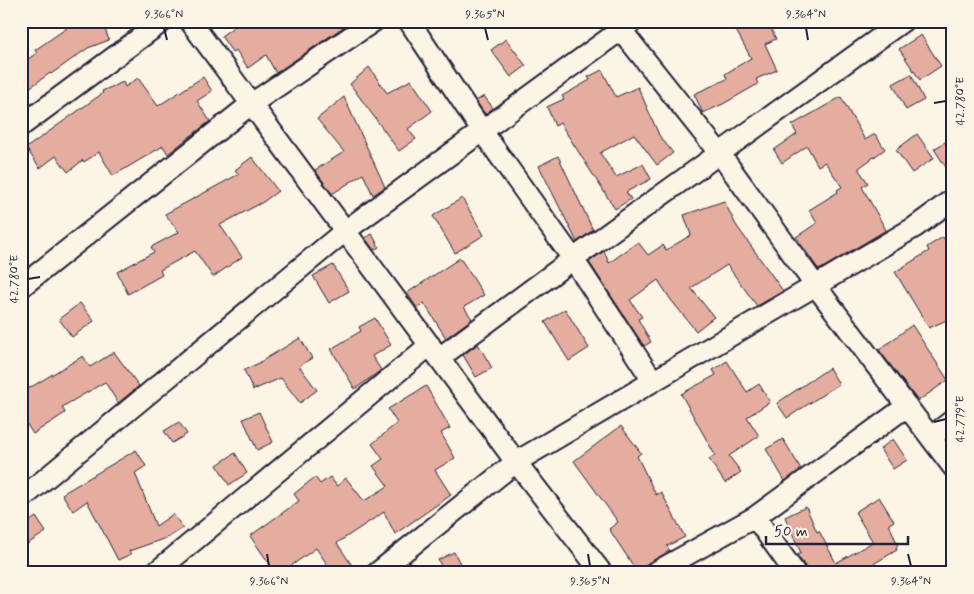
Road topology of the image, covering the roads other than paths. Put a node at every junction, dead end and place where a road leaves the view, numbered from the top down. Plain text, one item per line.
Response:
1 (163, 21) edge
2 (190, 21) edge
3 (374, 21) edge
4 (409, 21) edge
5 (903, 21) edge
6 (623, 24) edge
7 (251, 104) junction
8 (21, 126) edge
9 (482, 131) junction
10 (720, 154) junction
11 (953, 199) edge
12 (345, 231) junction
13 (573, 260) junction
14 (815, 285) junction
15 (21, 286) edge
16 (435, 352) junction
17 (653, 381) junction
18 (907, 406) junction
19 (953, 420) edge
20 (931, 438) junction
21 (516, 462) junction
22 (953, 466) edge
23 (21, 499) edge
24 (755, 517) junction
25 (155, 573) edge
26 (377, 573) edge
27 (602, 573) edge
28 (654, 573) edge
29 (795, 573) edge

1 - 8 street
2 - 7 street
3 - 7 street
4 - 9 street
5 - 10 street
6 - 9 street
6 - 10 street
7 - 12 street
7 - 15 street
9 - 12 street
9 - 13 street
10 - 13 street
10 - 14 street
11 - 14 street
12 - 16 street
12 - 23 street
13 - 16 street
13 - 17 street
14 - 17 street
14 - 18 street
16 - 21 street
16 - 25 street
17 - 21 street
18 - 20 street
18 - 24 street
19 - 20 street
20 - 22 street
21 - 26 street
21 - 27 street
24 - 28 street
24 - 29 street

